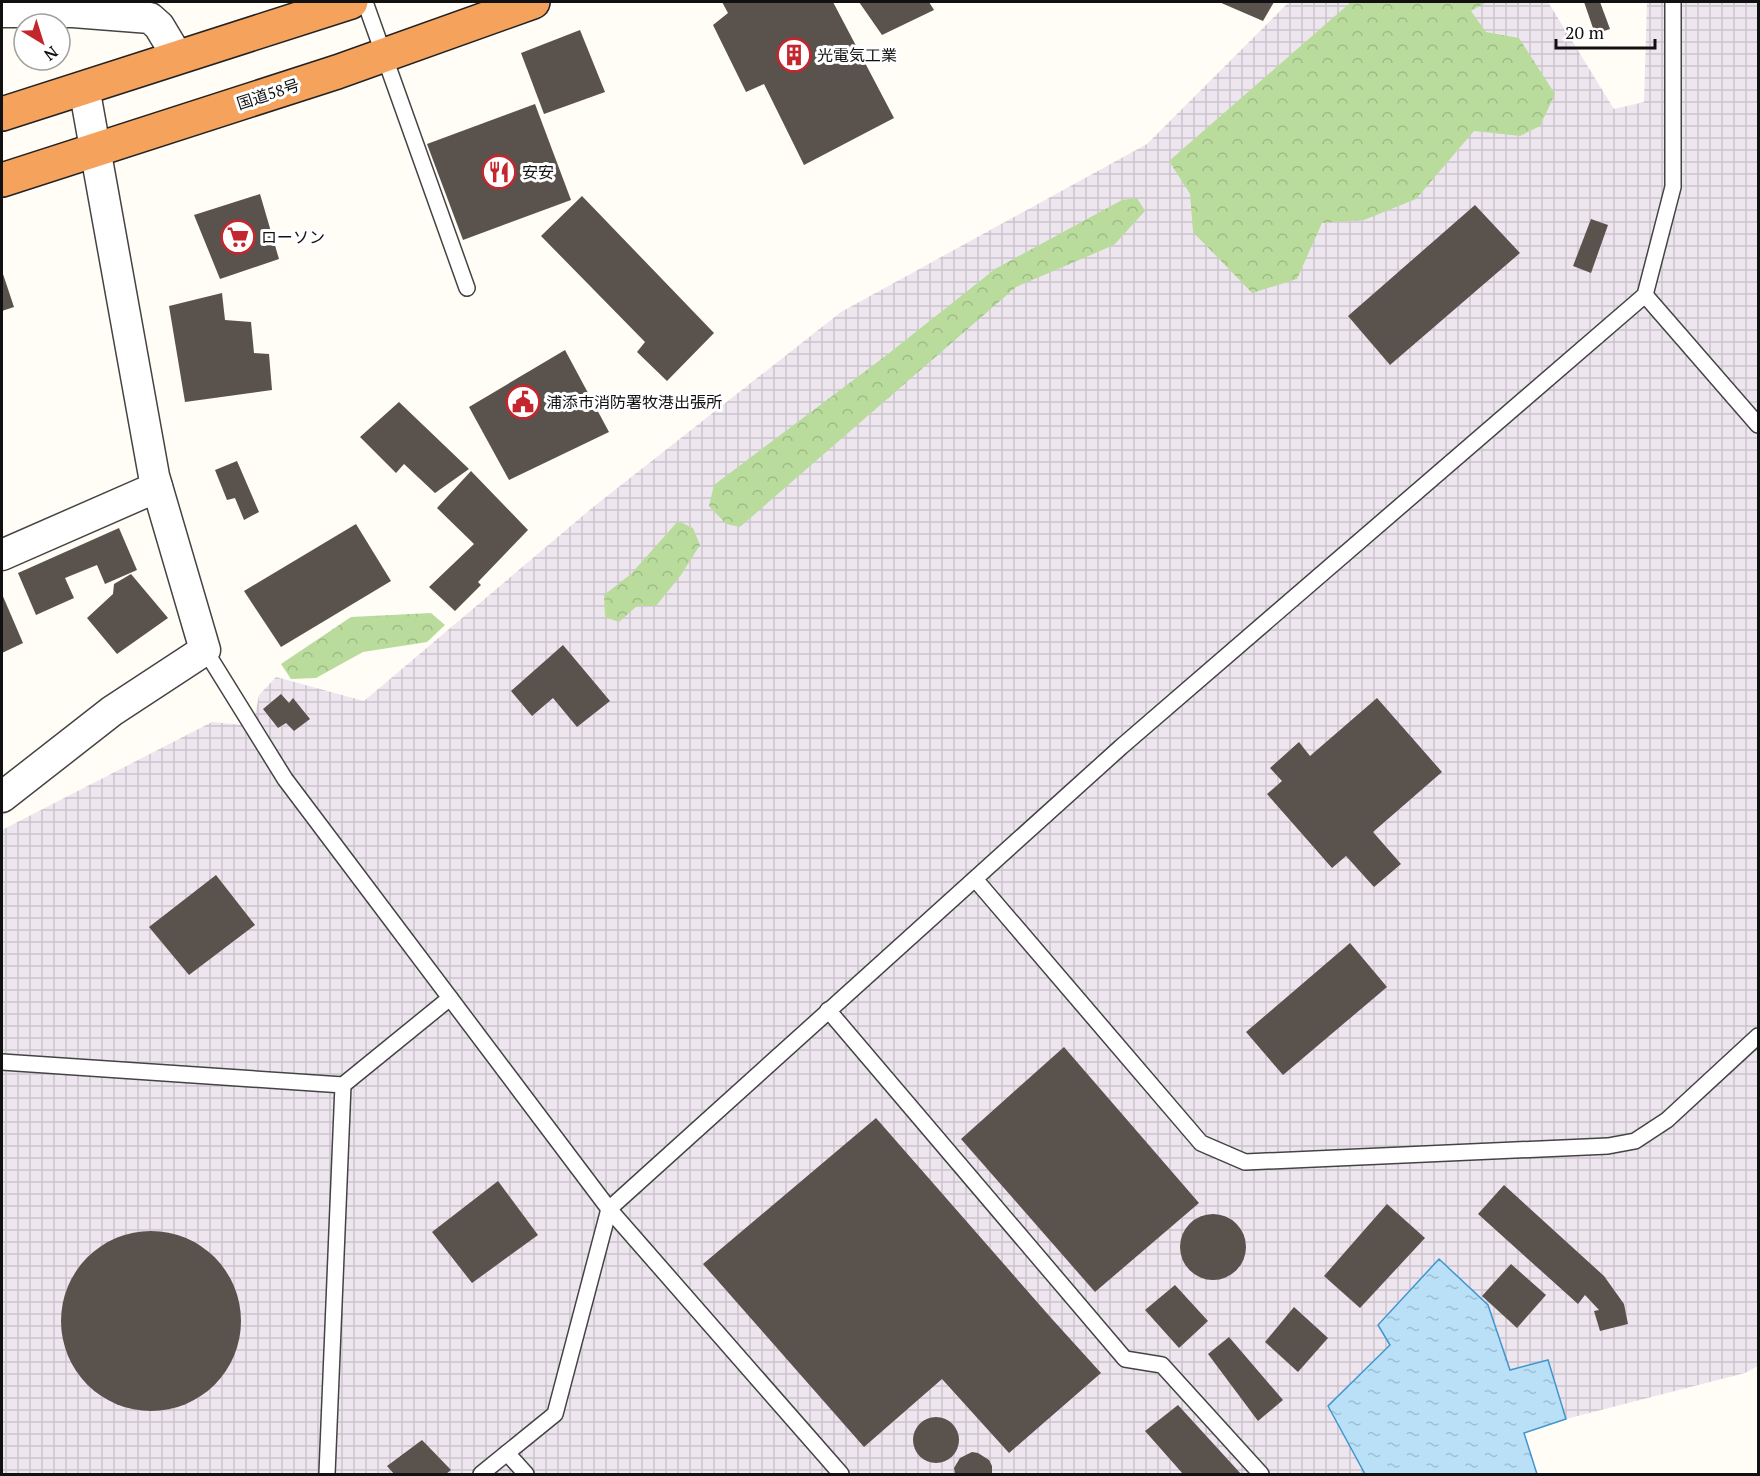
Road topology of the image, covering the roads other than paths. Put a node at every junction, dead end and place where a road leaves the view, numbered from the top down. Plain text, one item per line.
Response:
1 (351, 2) edge
2 (365, 2) edge
3 (533, 2) edge
4 (1673, 2) edge
5 (2, 12) edge
6 (177, 56) junction
7 (383, 56) junction
8 (84, 87) junction
9 (2, 114) edge
10 (96, 149) junction
11 (2, 180) edge
12 (467, 288) dead end
13 (1645, 295) junction
14 (1758, 425) edge
15 (157, 487) junction
16 (2, 555) edge
17 (205, 650) junction
18 (2, 797) edge
19 (975, 879) junction
20 (450, 998) junction
21 (828, 1010) junction
22 (1758, 1036) edge
23 (2, 1062) edge
24 (343, 1085) junction
25 (609, 1209) junction
26 (507, 1453) junction
27 (327, 1474) edge
28 (481, 1474) edge
29 (526, 1474) edge
30 (841, 1474) edge
31 (1261, 1474) edge

1 - 6 highway
2 - 7 lane
3 - 7 highway, 国道58号
4 - 13 lane
5 - 6 street
6 - 8 highway
7 - 10 highway, 国道58号
7 - 12 lane
8 - 9 highway
8 - 10 street
10 - 11 highway, 国道58号
10 - 15 street
13 - 14 lane
13 - 19 lane
15 - 16 street
15 - 17 street
17 - 18 street
17 - 20 lane
19 - 21 lane
19 - 22 lane
20 - 24 lane
20 - 25 lane
21 - 25 lane
21 - 31 lane
23 - 24 lane
24 - 27 lane
25 - 26 lane
25 - 30 lane
26 - 28 lane
26 - 29 lane

